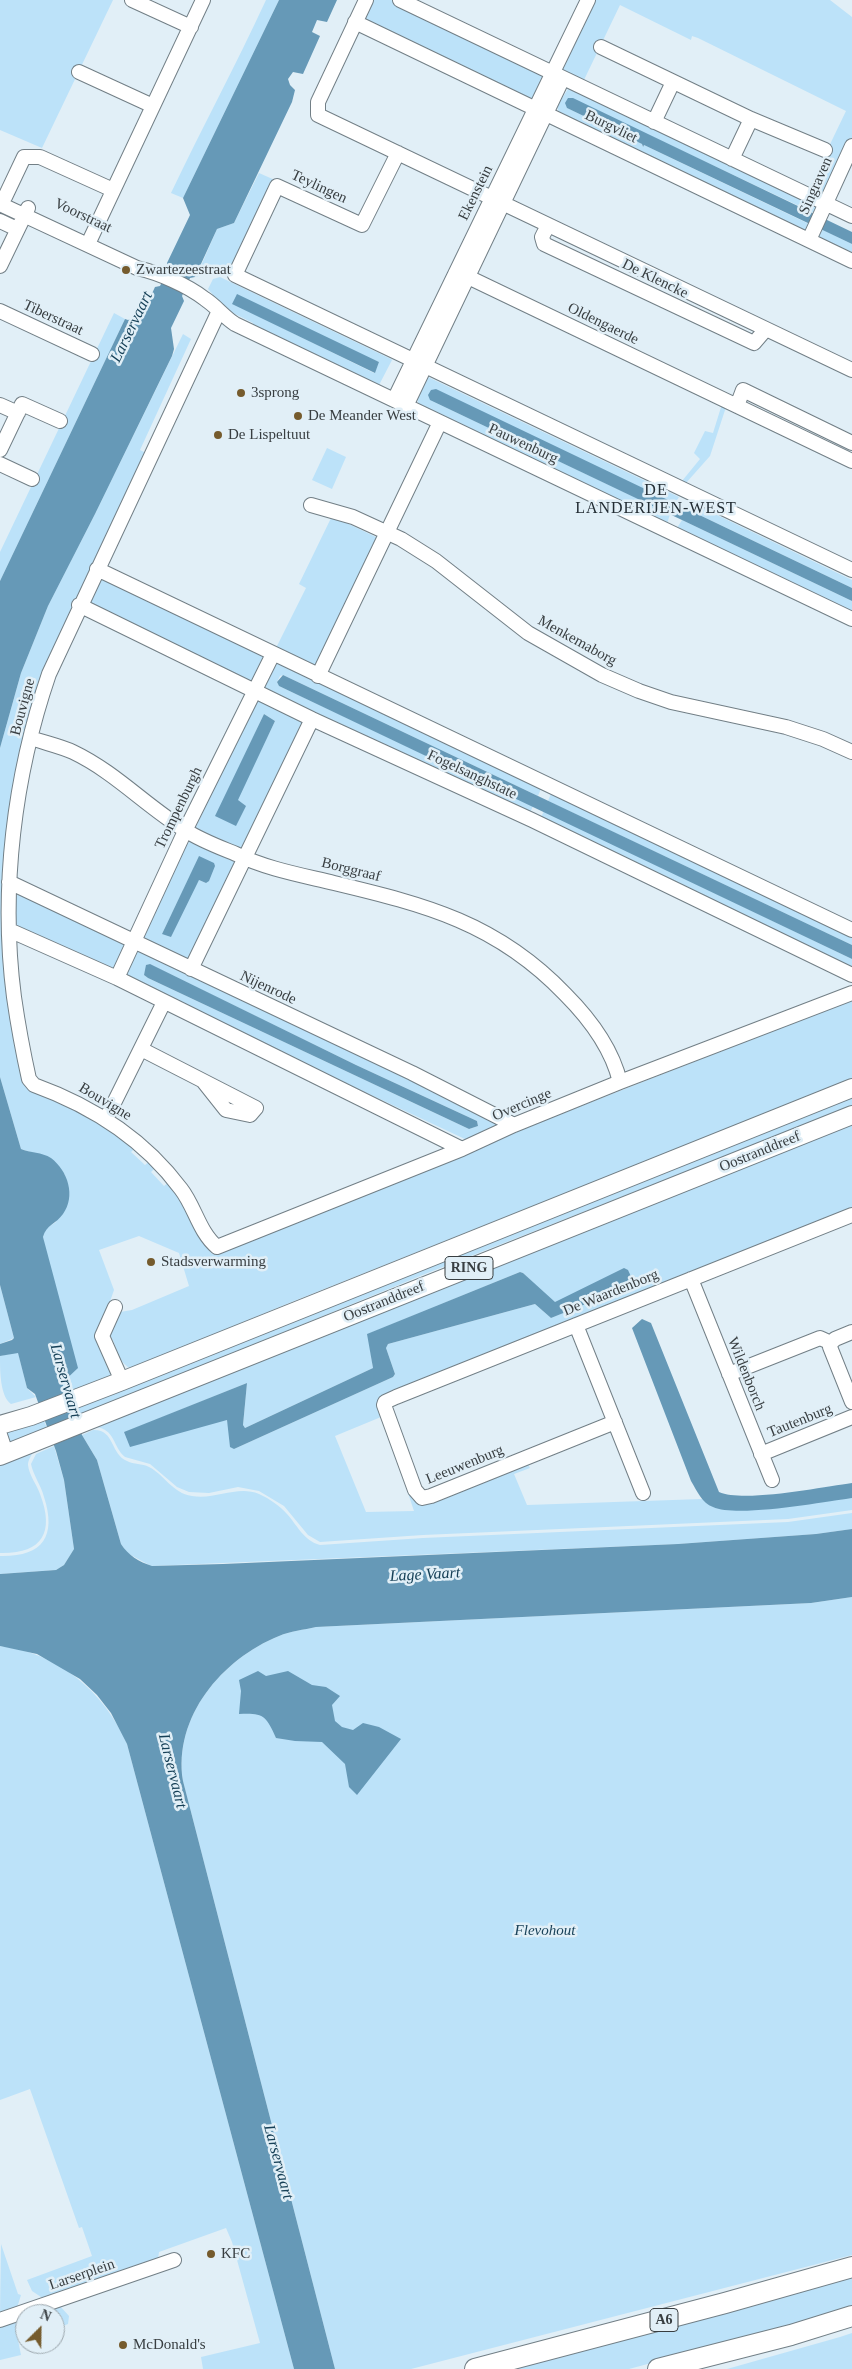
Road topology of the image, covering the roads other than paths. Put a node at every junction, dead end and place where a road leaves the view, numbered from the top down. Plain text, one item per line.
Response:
1 (132, 0) edge
2 (203, 0) edge
3 (366, 0) edge
4 (400, 0) edge
5 (588, 0) edge
6 (355, 22) junction
7 (191, 27) junction
8 (601, 48) dead end
9 (79, 72) dead end
10 (558, 76) junction
11 (673, 82) junction
12 (154, 106) junction
13 (540, 111) junction
14 (751, 119) junction
15 (654, 122) junction
16 (852, 146) edge
17 (825, 150) dead end
18 (398, 152) junction
19 (732, 159) junction
20 (114, 190) junction
21 (2, 198) edge
22 (497, 201) junction
23 (823, 207) junction
24 (26, 212) junction
25 (852, 216) edge
26 (0, 221) edge
27 (18, 229) junction
28 (811, 235) junction
29 (90, 241) junction
30 (852, 261) edge
31 (0, 266) edge
32 (235, 275) joint
33 (461, 275) junction
34 (187, 288) joint
35 (0, 311) edge
36 (218, 311) junction
37 (92, 354) dead end
38 (419, 363) junction
39 (852, 370) edge
40 (400, 403) junction
41 (0, 405) edge
42 (737, 406) junction
43 (18, 413) junction
44 (60, 421) dead end
45 (440, 422) junction
46 (852, 443) edge
47 (0, 450) edge
48 (852, 461) edge
49 (0, 464) edge
50 (32, 479) dead end
51 (311, 505) dead end
52 (387, 533) junction
53 (97, 569) junction
54 (852, 570) edge
55 (79, 605) junction
56 (852, 619) edge
57 (273, 654) junction
58 (318, 676) junction
59 (255, 690) junction
60 (312, 719) junction
61 (31, 738) junction
62 (852, 752) edge
63 (186, 831) junction
64 (244, 858) junction
65 (9, 882) junction
66 (9, 930) junction
67 (852, 930) edge
68 (133, 942) junction
69 (191, 969) junction
70 (852, 975) edge
71 (117, 978) junction
72 (852, 993) edge
73 (164, 1002) junction
74 (140, 1049) junction
75 (203, 1081) dead end
76 (620, 1082) junction
77 (852, 1088) edge
78 (852, 1115) edge
79 (106, 1119) junction
80 (514, 1125) junction
81 (462, 1149) junction
82 (852, 1215) edge
83 (208, 1239) joint
84 (691, 1279) junction
85 (115, 1307) dead end
86 (576, 1325) junction
87 (852, 1332) edge
88 (831, 1343) junction
89 (729, 1374) junction
90 (122, 1381) junction
91 (852, 1402) edge
92 (384, 1404) joint
93 (852, 1418) edge
94 (614, 1422) junction
95 (0, 1425) edge
96 (0, 1435) edge
97 (3, 1454) edge
98 (761, 1454) junction
99 (772, 1480) dead end
100 (643, 1493) dead end
101 (174, 2260) dead end
102 (852, 2267) edge
103 (852, 2316) edge
104 (0, 2320) edge
105 (475, 2369) edge
106 (658, 2369) edge

1 - 7 street
2 - 7 street
3 - 6 street
4 - 10 street, Burgvliet
5 - 10 street, Ekenstein
6 - 13 street, Burgvliet
6 - 18 street
7 - 12 street
8 - 11 street
9 - 12 street
10 - 13 street, Ekenstein
10 - 15 street, Burgvliet
11 - 14 street
11 - 15 street
12 - 20 street
13 - 22 street, Ekenstein
13 - 28 street, Burgvliet
14 - 17 street
14 - 19 street
15 - 19 street, Burgvliet
16 - 23 street, Singraven
18 - 22 street
18 - 32 street, Teylingen
19 - 23 street, Burgvliet
20 - 21 street
20 - 29 street
21 - 24 street, Voorstraat
22 - 33 street, Ekenstein
22 - 39 street, De Klencke
23 - 25 street, Burgvliet
23 - 28 street, Singraven
24 - 27 street
24 - 29 street, Voorstraat
26 - 27 street
27 - 31 street
28 - 30 street, Burgvliet
29 - 34 street, Voorstraat
32 - 38 street, Pauwenburg
33 - 38 street, Ekenstein
33 - 42 street, Oldengaerde
34 - 36 street, Pauwenburg
35 - 37 street, Tiberstraat
36 - 40 street, Pauwenburg
36 - 53 street, Bouvigne
38 - 40 street, Ekenstein
38 - 54 street, Pauwenburg
40 - 45 street, Pauwenburg
41 - 43 street
42 - 46 street
42 - 48 street, Oldengaerde
43 - 44 street
43 - 47 street
45 - 52 street
45 - 56 street, Pauwenburg
49 - 50 street
51 - 52 street, Menkemaborg
52 - 58 street
52 - 62 street, Menkemaborg
53 - 55 street, Bouvigne
53 - 57 street, Fogelsanghstate
55 - 59 street, Fogelsanghstate
55 - 61 street, Bouvigne
57 - 58 street, Fogelsanghstate
57 - 59 street, Trompenburgh
58 - 67 street, Fogelsanghstate
59 - 60 street, Fogelsanghstate
59 - 63 street, Trompenburgh
60 - 64 street
60 - 70 street, Fogelsanghstate
61 - 63 street, Borggraaf
61 - 65 street, Bouvigne
63 - 64 street, Borggraaf
63 - 68 street, Trompenburgh
64 - 69 street
64 - 76 street, Borggraaf
65 - 66 street, Bouvigne
65 - 68 street, Nijenrode
66 - 71 street
66 - 79 street, Bouvigne
68 - 69 street, Nijenrode
68 - 71 street, Trompenburgh
69 - 80 street, Nijenrode
71 - 73 street
72 - 76 street, Overcinge
73 - 74 street
73 - 81 street
74 - 75 street
74 - 79 street
76 - 80 street, Overcinge
77 - 90 main road, Oostranddreef / RING
78 - 97 main road, Oostranddreef / RING
79 - 83 street, Bouvigne
80 - 81 street, Overcinge
81 - 83 street, Overcinge
82 - 84 street, De Waardenborg
84 - 86 street, De Waardenborg
84 - 89 street, Wildenborch
85 - 90 street
86 - 92 street, De Waardenborg
86 - 94 street
87 - 88 street
88 - 89 street
88 - 91 street, Tautenburg
89 - 98 street, Wildenborch
90 - 95 main road, Oostranddreef / RING
92 - 94 street, Leeuwenburg
93 - 98 street, Tautenburg
94 - 100 street
96 - 97 street
98 - 99 street, Wildenborch
101 - 104 street, Larserplein
102 - 105 highway, A6
103 - 106 highway

